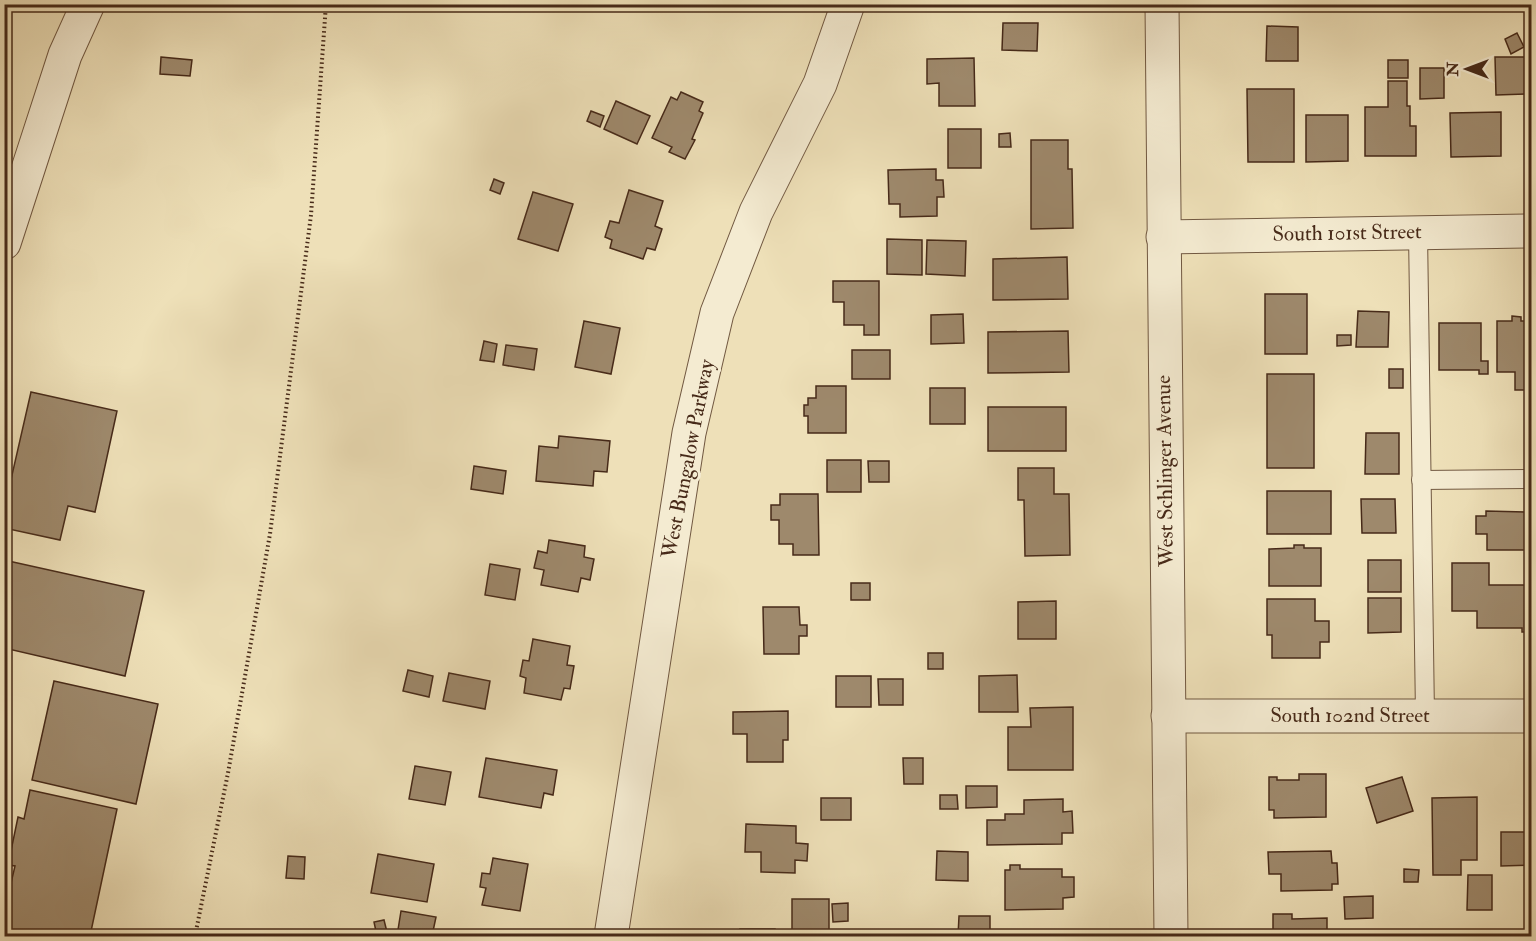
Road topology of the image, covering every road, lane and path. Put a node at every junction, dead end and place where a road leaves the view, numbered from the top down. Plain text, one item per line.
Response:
1 (88, 4) edge
2 (326, 4) edge
3 (848, 4) edge
4 (1162, 4) edge
5 (1532, 231) edge
6 (1418, 232) junction
7 (1163, 237) junction
8 (4, 243) edge
9 (1532, 479) edge
10 (1421, 480) junction
11 (1425, 715) junction
12 (1168, 716) junction
13 (1532, 716) edge
14 (616, 905) junction
15 (195, 936) edge
16 (610, 936) edge
17 (622, 936) edge
18 (1171, 936) edge

1 - 8 street
2 - 15 path
3 - 14 street, West Bungalow Parkway
4 - 7 street, West Schlinger Avenue
5 - 6 street, South 101st Street
6 - 7 street, South 101st Street
6 - 10 lane
7 - 12 street, West Schlinger Avenue
9 - 10 lane
10 - 11 lane
11 - 12 street, South 102nd Street
11 - 13 street, South 102nd Street
12 - 18 street, West Schlinger Avenue
14 - 16 street, West Bungalow Parkway
14 - 17 street

